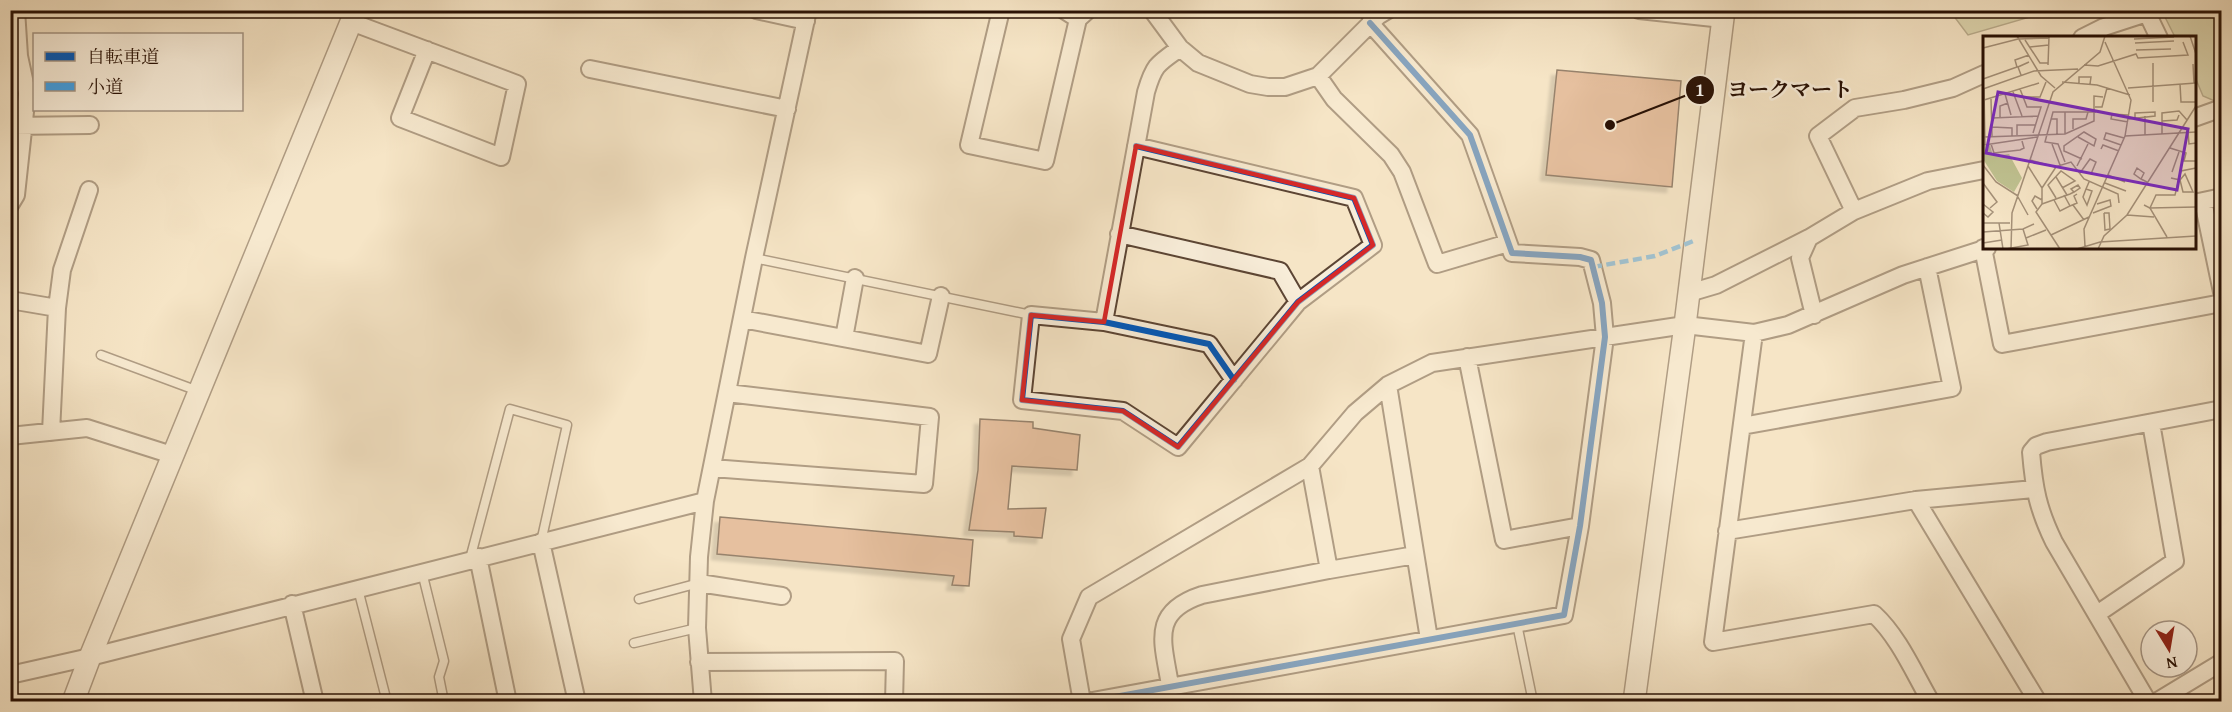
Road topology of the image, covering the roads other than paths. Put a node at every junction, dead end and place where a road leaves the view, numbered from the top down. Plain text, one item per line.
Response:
1 (16, 10) edge
2 (756, 10) edge
3 (1002, 10) edge
4 (1152, 10) edge
5 (1388, 10) edge
6 (1639, 10) edge
7 (1077, 13) edge
8 (1724, 15) edge
9 (354, 16) edge
10 (807, 16) edge
11 (1370, 23) junction
12 (2086, 36) edge
13 (2158, 36) edge
14 (1180, 48) junction
15 (427, 50) junction
16 (590, 69) dead end
17 (1983, 75) edge
18 (1318, 76) junction
19 (2222, 108) edge
20 (787, 109) junction
21 (2196, 116) edge
22 (90, 125) dead end
23 (17, 126) edge
24 (1136, 146) junction
25 (1983, 170) edge
26 (89, 190) dead end
27 (2222, 197) edge
28 (2199, 202) edge
29 (10, 205) edge
30 (1854, 211) junction
31 (1119, 234) junction
32 (1809, 238) junction
33 (1508, 243) junction
34 (1983, 249) edge
35 (1985, 249) edge
36 (754, 258) junction
37 (1927, 267) junction
38 (855, 278) junction
39 (2222, 292) edge
40 (1689, 293) junction
41 (940, 296) junction
42 (10, 300) edge
43 (1298, 302) junction
44 (2222, 303) edge
45 (57, 308) junction
46 (1031, 315) junction
47 (1814, 315) junction
48 (742, 319) junction
49 (1104, 322) junction
50 (1685, 325) junction
51 (1754, 333) junction
52 (1605, 337) junction
53 (844, 338) junction
54 (101, 355) dead end
55 (1467, 357) junction
56 (1234, 380) junction
57 (1388, 385) junction
58 (199, 391) junction
59 (727, 393) junction
60 (2222, 409) edge
61 (2151, 423) junction
62 (1742, 426) junction
63 (51, 432) junction
64 (10, 436) edge
65 (172, 455) junction
66 (1310, 466) junction
67 (712, 468) junction
68 (2034, 489) junction
69 (1916, 500) junction
70 (705, 501) junction
71 (1580, 526) junction
72 (1727, 531) junction
73 (541, 542) junction
74 (1416, 555) junction
75 (474, 558) junction
76 (1329, 570) junction
77 (422, 571) junction
78 (699, 583) junction
79 (358, 587) junction
80 (782, 596) dead end
81 (639, 599) dead end
82 (292, 604) junction
83 (2097, 614) junction
84 (1517, 624) junction
85 (697, 628) junction
86 (1429, 639) junction
87 (634, 643) dead end
88 (90, 657) junction
89 (699, 662) junction
90 (2222, 662) edge
91 (10, 675) edge
92 (1170, 685) junction
93 (699, 700) edge
94 (74, 702) edge
95 (315, 702) edge
96 (387, 702) edge
97 (444, 702) edge
98 (508, 702) edge
99 (577, 702) edge
100 (894, 702) edge
101 (1085, 702) edge
102 (1533, 702) edge
103 (1634, 702) edge
104 (1931, 702) edge
105 (2038, 702) edge
106 (2148, 702) edge
107 (2156, 702) edge

1 - 23 street
2 - 10 street
3 - 7 street
4 - 14 street
5 - 11 street
6 - 8 street
8 - 40 street
9 - 15 street
9 - 58 street
10 - 20 street
11 - 18 street
11 - 33 street
12 - 13 street
14 - 18 street
14 - 24 street
15 - 15 street
16 - 20 street
17 - 30 street
18 - 33 street
19 - 21 street
20 - 36 street
22 - 23 street
23 - 29 street
24 - 31 street
24 - 43 street
25 - 30 street
26 - 45 street
27 - 28 street
28 - 39 street
30 - 32 street
31 - 43 street
31 - 49 street
32 - 40 street
32 - 47 street
33 - 52 street
34 - 37 street
35 - 44 street
36 - 38 lane
36 - 48 street
37 - 47 street
37 - 62 street
38 - 41 lane
38 - 53 street
40 - 50 street
41 - 46 lane
41 - 53 street
42 - 45 street
43 - 56 street
45 - 63 street
46 - 49 street
46 - 56 street
47 - 51 street
48 - 53 street
48 - 59 street
49 - 56 street
50 - 51 street
50 - 52 street
50 - 103 street
51 - 62 street
52 - 55 street
52 - 71 street
54 - 58 lane
55 - 57 street
55 - 71 street
57 - 66 street
57 - 74 street
58 - 65 street
59 - 67 street
59 - 67 street
60 - 61 street
61 - 68 street
61 - 83 street
62 - 72 street
63 - 64 street
63 - 65 street
65 - 88 street
66 - 76 street
66 - 101 street
67 - 70 street
68 - 69 street
68 - 83 street
69 - 72 street
69 - 105 street
70 - 73 street
70 - 78 street
71 - 84 street
72 - 104 street
73 - 75 street
73 - 75 lane
73 - 99 street
74 - 76 street
74 - 86 street
75 - 77 street
75 - 98 street
76 - 92 street
77 - 79 street
77 - 97 lane
78 - 80 street
78 - 81 lane
78 - 85 street
79 - 82 street
79 - 96 lane
82 - 88 street
82 - 95 street
83 - 106 street
84 - 86 street
84 - 102 lane
85 - 87 lane
85 - 89 street
86 - 92 street
88 - 91 street
88 - 94 street
89 - 93 street
89 - 100 street
90 - 107 street
92 - 101 street

